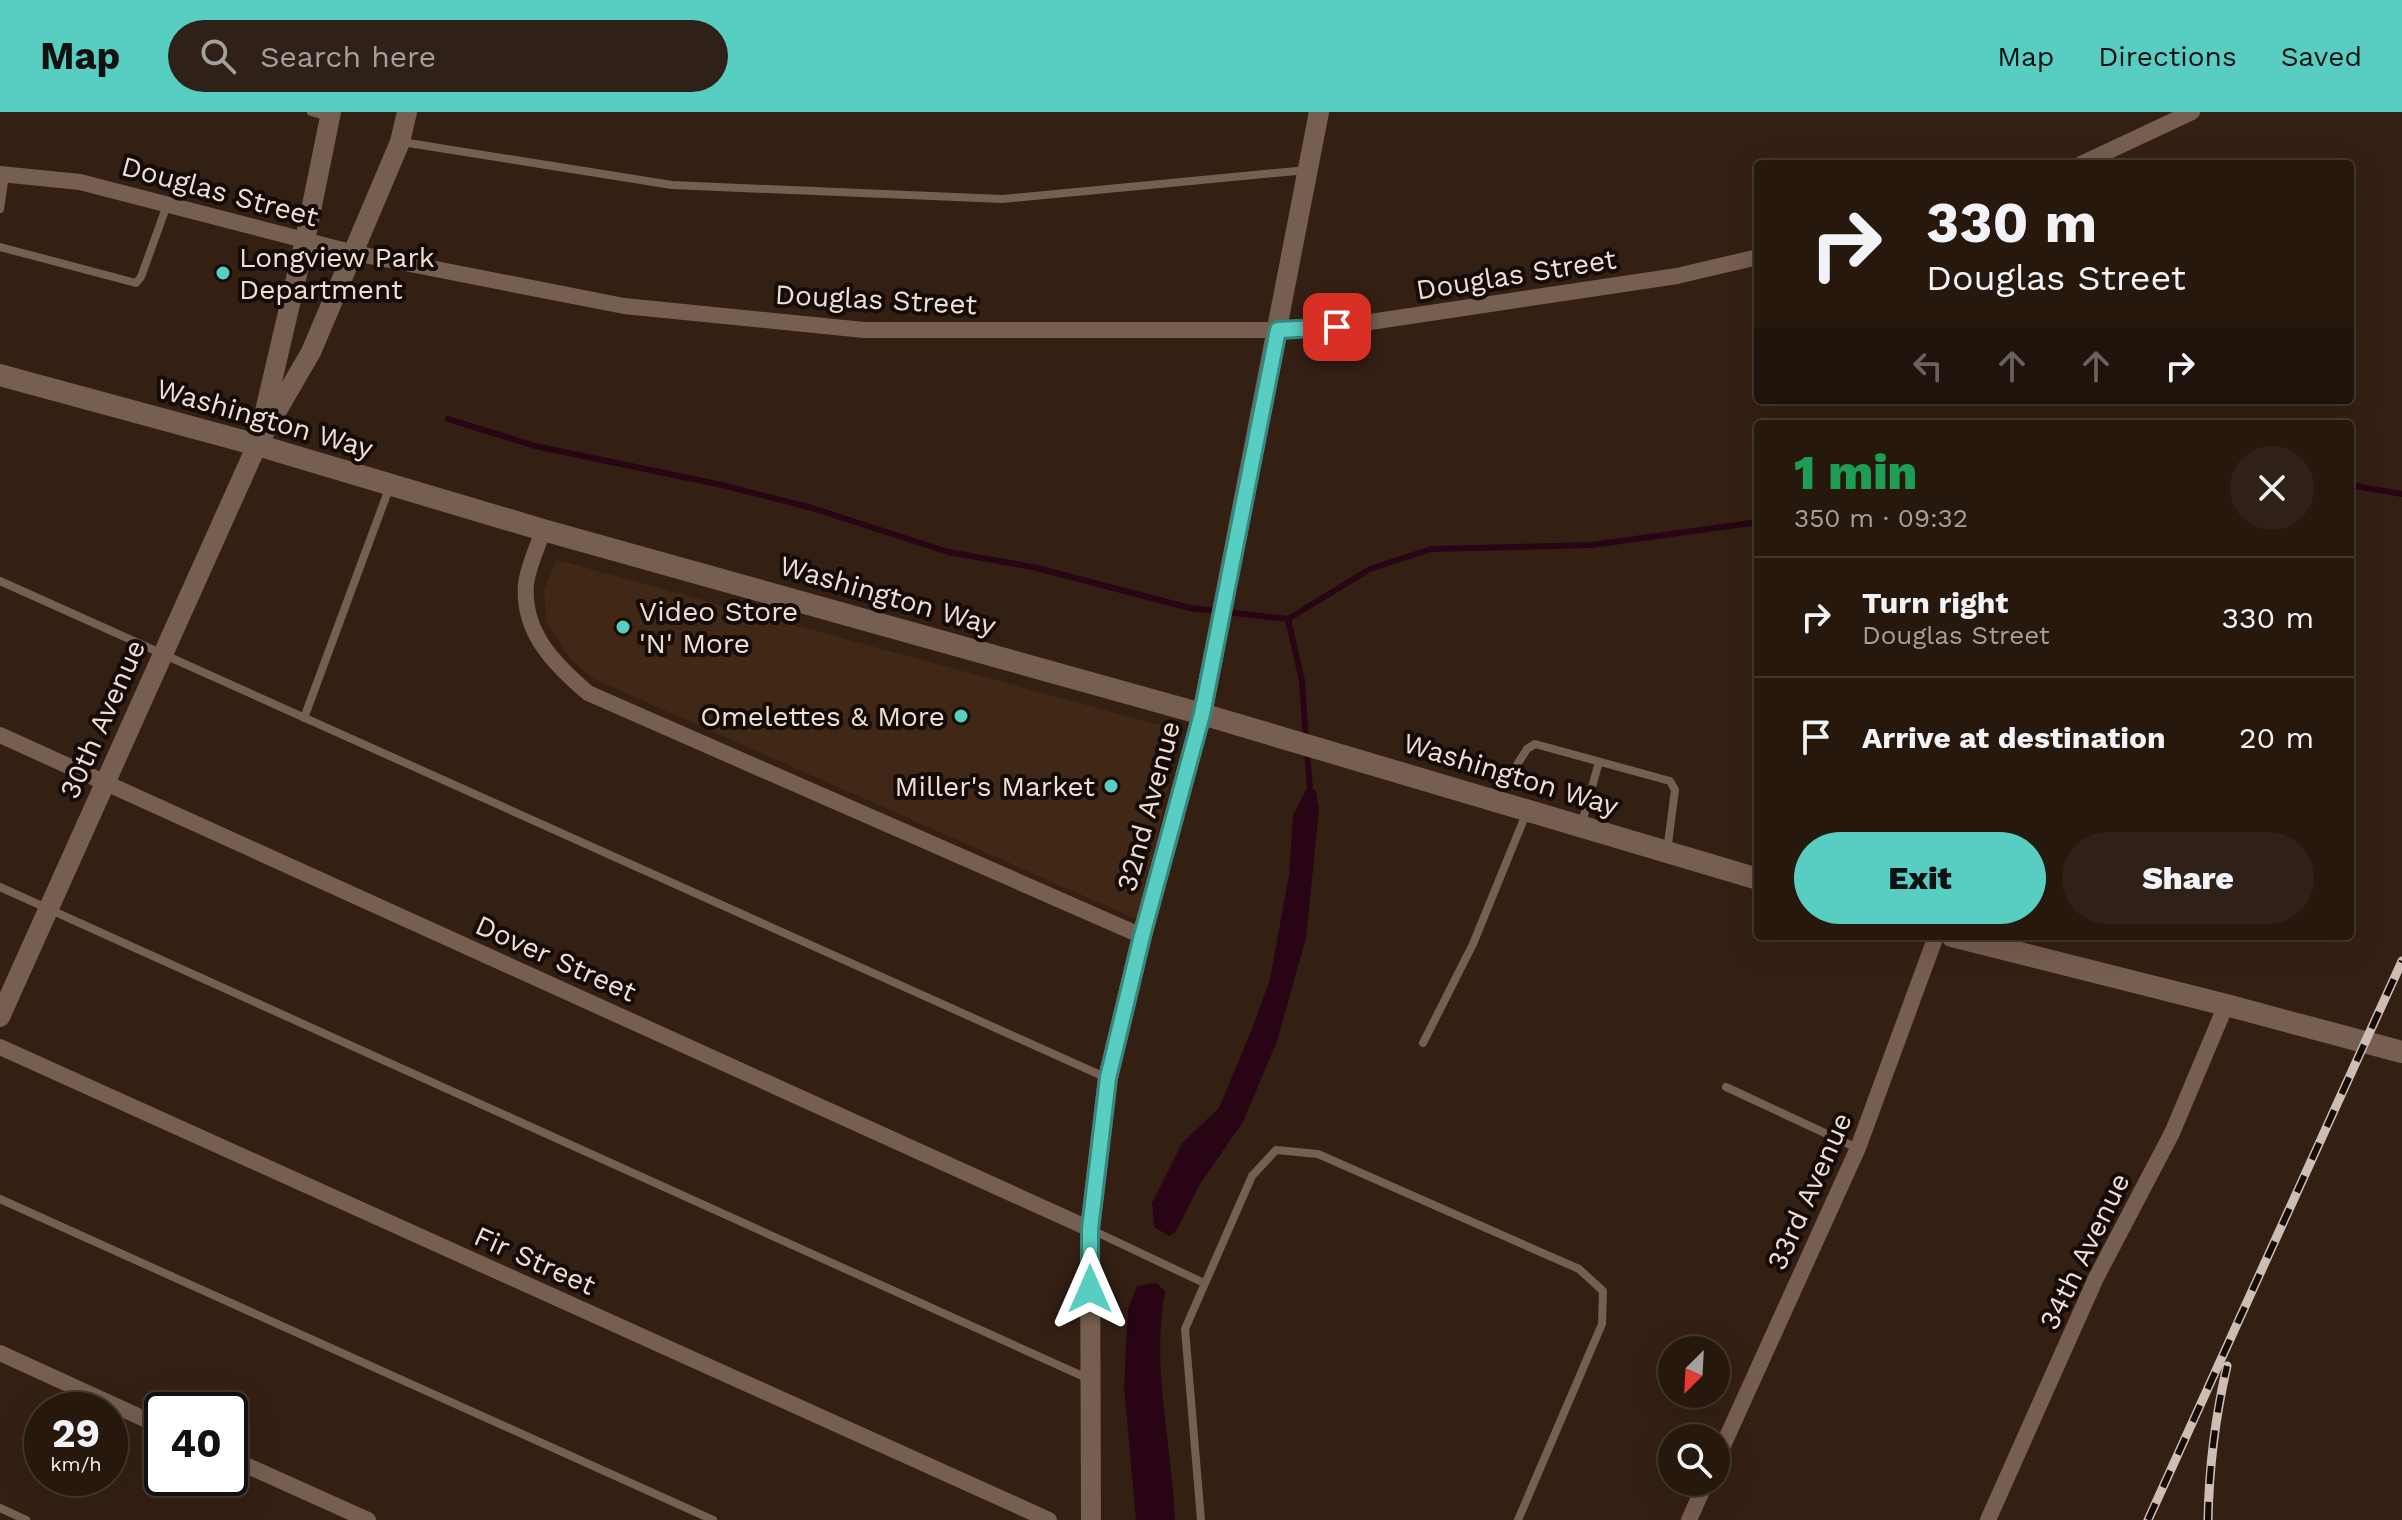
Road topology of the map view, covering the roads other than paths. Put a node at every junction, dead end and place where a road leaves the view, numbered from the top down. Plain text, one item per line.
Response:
1 (407, 112) edge
2 (1319, 112) edge
3 (2192, 112) edge
4 (324, 114) edge
5 (400, 142) junction
6 (2090, 160) edge
7 (1308, 170) junction
8 (2, 174) edge
9 (167, 205) junction
10 (0, 209) edge
11 (305, 240) junction
12 (0, 247) edge
13 (354, 253) junction
14 (1754, 258) edge
15 (1278, 330) junction
16 (0, 375) edge
17 (257, 445) junction
18 (391, 485) junction
19 (543, 530) junction
20 (0, 581) edge
21 (162, 654) junction
22 (1202, 714) junction
23 (304, 718) junction
24 (0, 735) edge
25 (1599, 762) junction
26 (104, 782) junction
27 (1494, 801) junction
28 (1528, 811) junction
29 (1581, 826) junction
30 (1667, 852) junction
31 (1754, 878) edge
32 (0, 887) edge
33 (49, 909) junction
34 (1142, 936) junction
35 (1935, 940) edge
36 (1968, 940) edge
37 (2226, 1005) junction
38 (0, 1017) edge
39 (1423, 1043) dead end
40 (0, 1047) edge
41 (2402, 1052) edge
42 (1108, 1078) junction
43 (1726, 1087) dead end
44 (1858, 1148) junction
45 (0, 1199) edge
46 (1090, 1229) junction
47 (1204, 1283) junction
48 (0, 1353) edge
49 (1090, 1379) junction
50 (144, 1419) edge
51 (1730, 1430) edge
52 (248, 1466) edge
53 (1700, 1496) edge
54 (0, 1508) edge
55 (26, 1520) edge
56 (368, 1520) edge
57 (713, 1520) edge
58 (1049, 1520) edge
59 (1091, 1520) edge
60 (1201, 1520) edge
61 (1518, 1520) edge
62 (1689, 1520) edge
63 (1988, 1520) edge

1 - 5 street, 30th Avenue
2 - 7 street, 32nd Avenue
3 - 6 street
4 - 11 street, 30th Avenue
5 - 7 lane
5 - 13 street, 30th Avenue
7 - 15 street, 32nd Avenue
8 - 9 street, Douglas Street
8 - 10 lane
9 - 11 street, Douglas Street
9 - 12 lane
11 - 13 street, Douglas Street
11 - 17 street, 30th Avenue
13 - 15 street, Douglas Street
13 - 17 street, 30th Avenue
14 - 15 street, Douglas Street
15 - 22 street, 32nd Avenue
16 - 17 main road, Washington Way
17 - 18 main road, Washington Way
17 - 21 street, 30th Avenue
18 - 19 main road, Washington Way
18 - 23 lane
19 - 22 main road, Washington Way
19 - 34 street
20 - 21 lane
21 - 23 lane
21 - 26 street, 30th Avenue
22 - 27 main road, Washington Way
22 - 34 street, 32nd Avenue
23 - 42 lane
24 - 26 street, Dover Street
25 - 27 lane
25 - 29 lane
25 - 30 lane
26 - 33 street, 30th Avenue
26 - 46 street, Dover Street
27 - 28 main road, Washington Way
28 - 29 main road, Washington Way
28 - 39 lane
29 - 30 main road, Washington Way
30 - 31 main road, Washington Way
32 - 33 lane
33 - 38 street, 30th Avenue
33 - 49 lane
34 - 42 street, 32nd Avenue
35 - 44 street, 33rd Avenue
36 - 37 main road
37 - 41 main road
37 - 63 street, 34th Avenue
40 - 58 street, Fir Street
42 - 46 street, 32nd Avenue
43 - 44 lane
44 - 51 street, 33rd Avenue
45 - 57 lane
46 - 47 lane
46 - 49 street, 32nd Avenue
47 - 60 lane
47 - 61 lane
48 - 50 street
49 - 59 street, 32nd Avenue
52 - 56 street
53 - 62 street
54 - 55 lane

